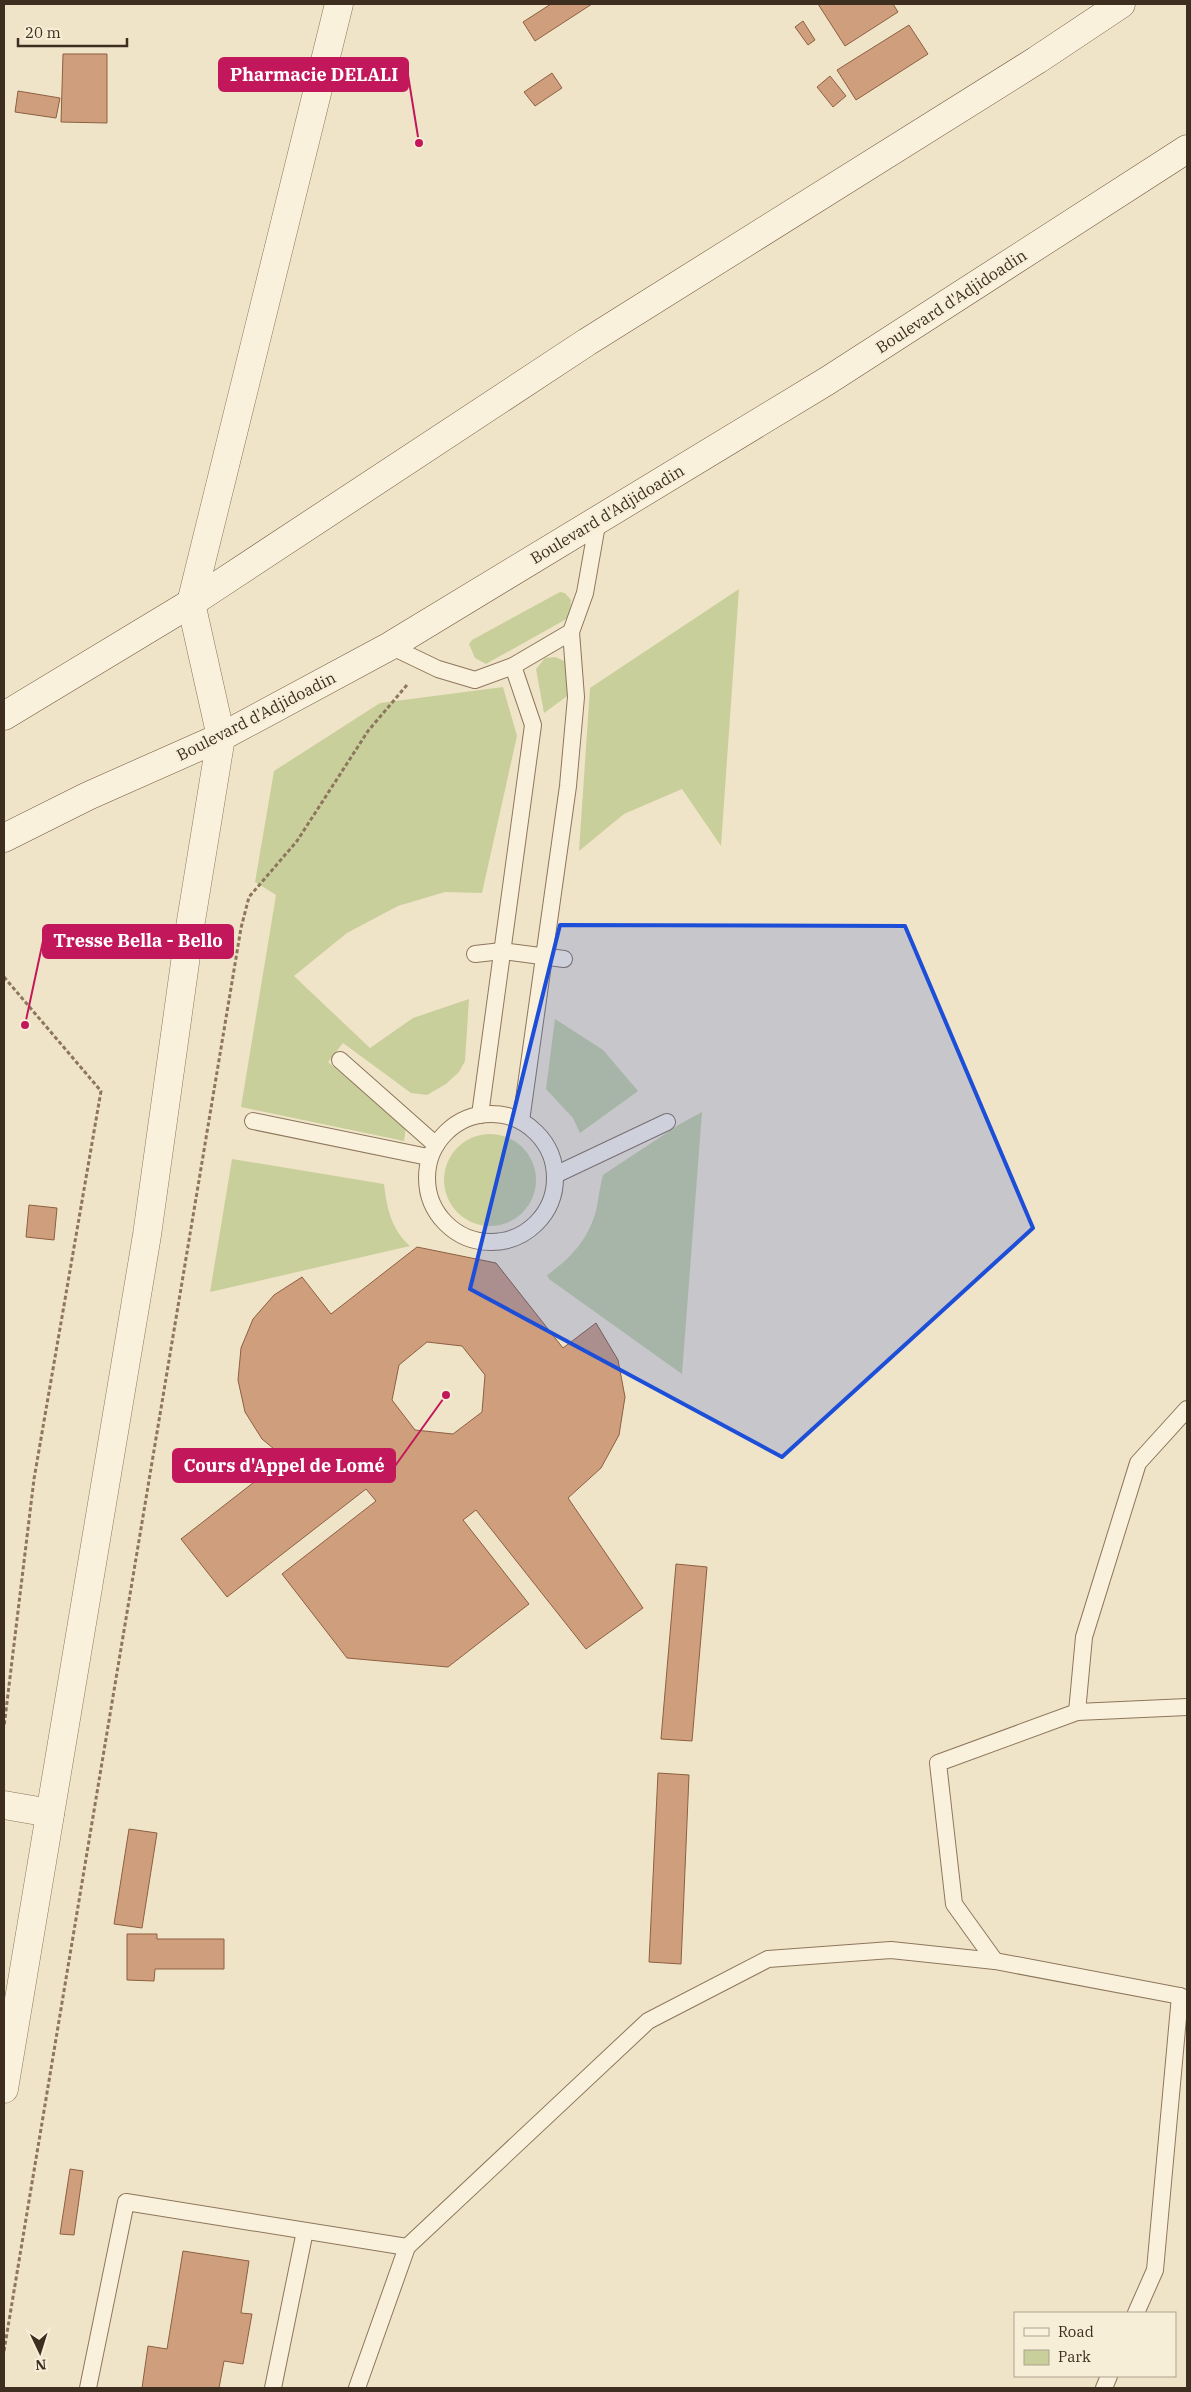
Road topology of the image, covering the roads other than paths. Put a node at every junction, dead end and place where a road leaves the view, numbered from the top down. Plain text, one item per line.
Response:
1 (338, 4) edge
2 (1121, 4) edge
3 (1187, 149) edge
4 (598, 519) junction
5 (191, 603) junction
6 (571, 632) junction
7 (390, 646) junction
8 (513, 666) junction
9 (4, 716) edge
10 (221, 737) junction
11 (4, 838) edge
12 (502, 951) junction
13 (475, 954) dead end
14 (543, 958) junction
15 (564, 959) dead end
16 (340, 1060) dead end
17 (480, 1109) junction
18 (253, 1121) dead end
19 (521, 1121) junction
20 (667, 1122) dead end
21 (432, 1151) junction
22 (555, 1175) junction
23 (1187, 1409) edge
24 (1187, 1707) edge
25 (1077, 1712) junction
26 (4, 1805) edge
27 (50, 1813) junction
28 (995, 1961) junction
29 (1184, 1997) edge
30 (4, 2089) edge
31 (305, 2231) junction
32 (406, 2247) junction
33 (1136, 2312) edge
34 (88, 2388) edge
35 (274, 2388) edge
36 (357, 2388) edge

1 - 5 main road
2 - 5 main road
3 - 4 main road, Boulevard d'Adjidoadin
4 - 6 lane
4 - 7 main road, Boulevard d'Adjidoadin
5 - 9 main road
5 - 10 main road
6 - 8 lane
6 - 14 lane
7 - 8 lane
7 - 10 main road, Boulevard d'Adjidoadin
8 - 12 lane
10 - 11 main road, Boulevard d'Adjidoadin
10 - 27 main road
12 - 13 lane
12 - 14 lane
12 - 17 lane
14 - 15 lane
14 - 19 lane
16 - 21 lane
17 - 19 lane
17 - 21 lane
18 - 21 lane
19 - 22 lane
20 - 22 lane
21 - 22 lane
23 - 25 lane
24 - 25 lane
25 - 28 lane
26 - 27 main road
27 - 30 main road
28 - 29 lane
28 - 32 lane
29 - 33 lane
31 - 32 lane
31 - 34 lane
31 - 35 lane
32 - 36 lane

